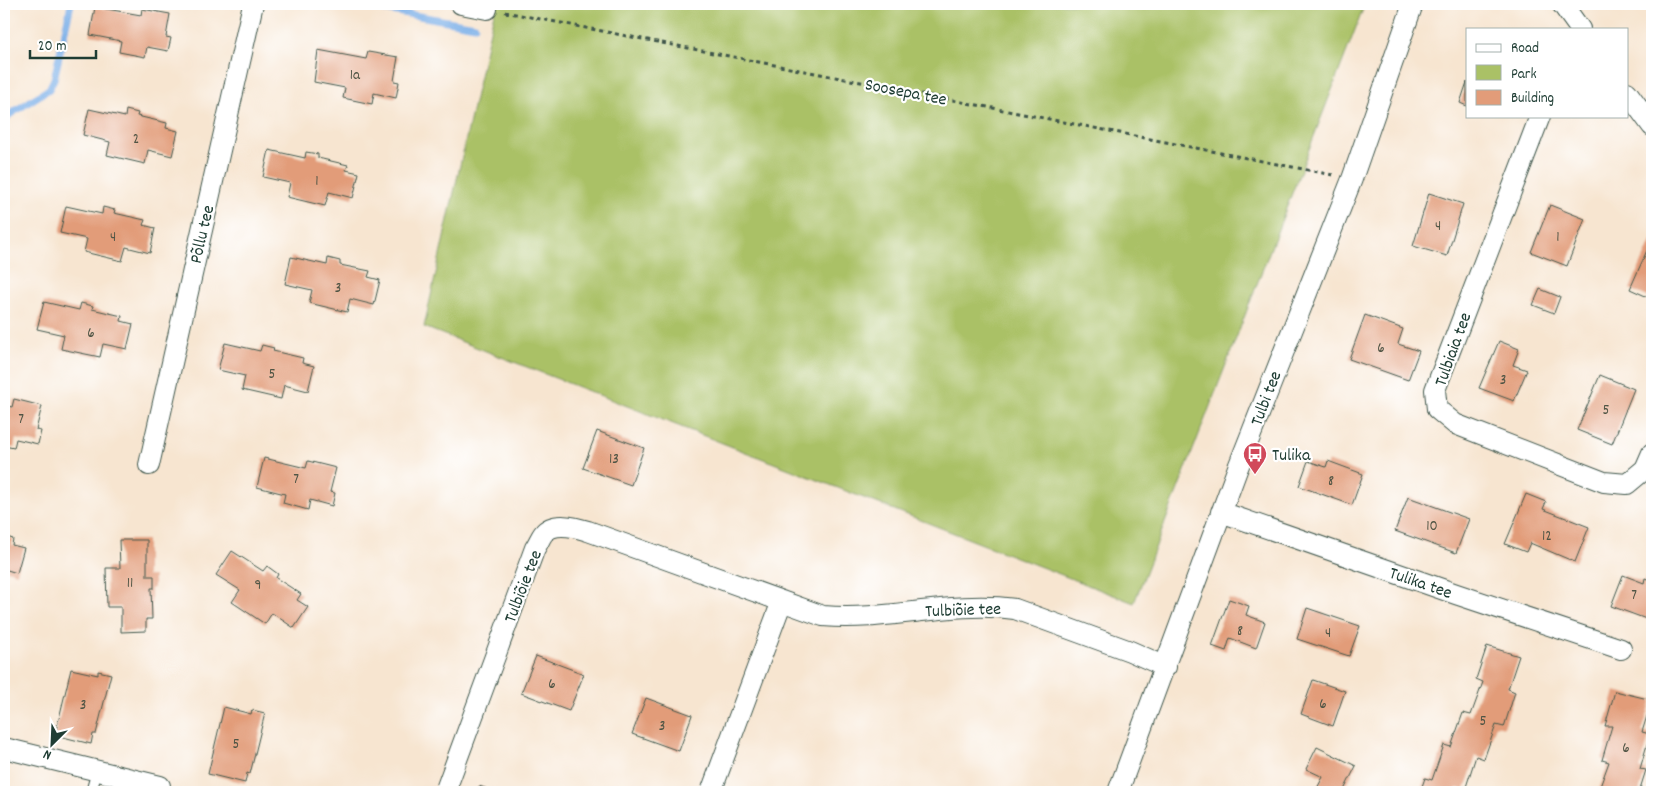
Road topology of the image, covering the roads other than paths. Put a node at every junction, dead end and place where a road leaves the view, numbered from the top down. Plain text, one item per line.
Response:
1 (253, 4) edge
2 (461, 4) edge
3 (1413, 4) edge
4 (1562, 4) edge
5 (488, 9) road end
6 (1576, 27) edge
7 (1628, 93) edge
8 (1539, 118) edge
9 (1652, 126) edge
10 (1652, 453) edge
11 (149, 465) dead end
12 (1222, 512) junction
13 (782, 601) junction
14 (1621, 649) dead end
15 (1166, 667) junction
16 (4, 748) edge
17 (97, 771) junction
18 (123, 785) edge
19 (160, 786) dead end
20 (91, 792) edge
21 (445, 792) edge
22 (711, 792) edge
23 (1118, 792) edge

1 - 11 street, Põllu tee
2 - 5 street
3 - 12 street, Tulbi tee
4 - 6 street
7 - 9 street
8 - 10 street, Tulbiaia tee
12 - 14 street, Tulika tee
12 - 15 street, Tulbi tee
13 - 15 street, Tulbiõie tee
13 - 21 street, Tulbiõie tee
13 - 22 street
15 - 23 street, Tulbi tee
16 - 17 street
17 - 18 street
17 - 20 lane
18 - 19 street

